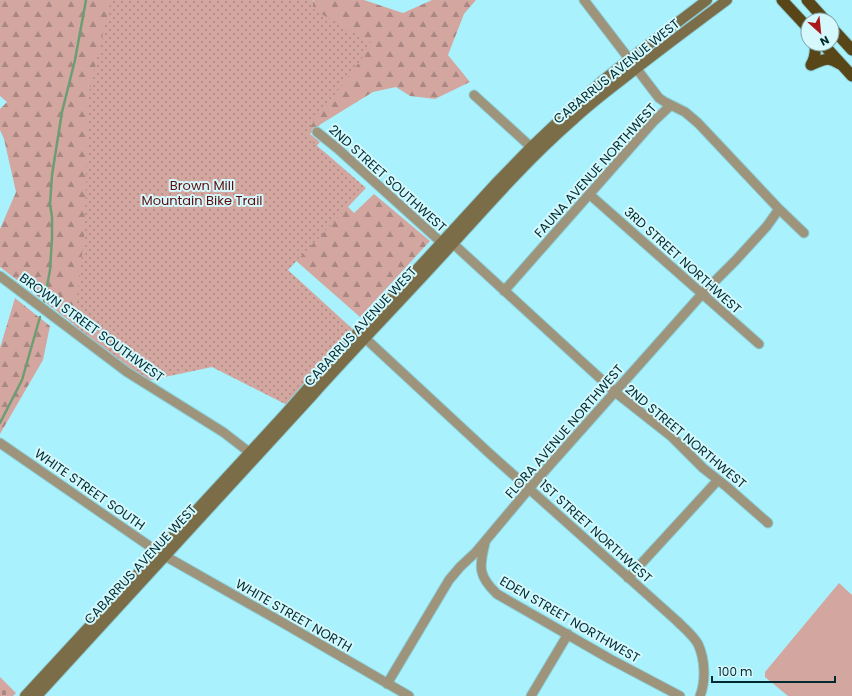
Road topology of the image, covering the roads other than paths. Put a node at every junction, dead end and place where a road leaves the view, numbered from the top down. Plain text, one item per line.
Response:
1 (584, 0) edge
2 (707, 0) edge
3 (727, 0) edge
4 (782, 0) edge
5 (807, 0) edge
6 (818, 12) edge
7 (800, 20) edge
8 (840, 37) edge
9 (852, 50) edge
10 (816, 52) edge
11 (830, 52) edge
12 (630, 59) junction
13 (842, 65) junction
14 (637, 68) junction
15 (852, 76) edge
16 (474, 95) dead end
17 (671, 105) junction
18 (317, 132) dead end
19 (531, 147) junction
20 (512, 179) junction
21 (590, 194) junction
22 (779, 209) junction
23 (804, 233) dead end
24 (447, 242) junction
25 (0, 276) edge
26 (504, 291) junction
27 (702, 294) junction
28 (365, 338) junction
29 (759, 344) dead end
30 (615, 392) junction
31 (0, 443) edge
32 (249, 452) junction
33 (718, 480) junction
34 (528, 488) junction
35 (768, 523) dead end
36 (485, 542) junction
37 (162, 554) junction
38 (472, 557) junction
39 (481, 558) junction
40 (628, 578) junction
41 (568, 634) junction
42 (387, 684) junction
43 (25, 696) edge
44 (37, 696) edge
45 (409, 696) edge
46 (531, 696) edge
47 (680, 696) edge
48 (700, 696) edge

1 - 12 street, FAUNA AVENUE NORTHWEST
2 - 12 main road, CABARRUS AVENUE WEST
3 - 14 main road, CABARRUS AVENUE WEST
4 - 7 highway
5 - 6 highway
8 - 9 highway
10 - 13 highway
11 - 13 highway
12 - 14 street, FAUNA AVENUE NORTHWEST
12 - 19 main road, CABARRUS AVENUE WEST
13 - 15 highway
14 - 17 street, FAUNA AVENUE NORTHWEST
14 - 20 main road, CABARRUS AVENUE WEST
16 - 19 street
17 - 21 street, FAUNA AVENUE NORTHWEST
17 - 22 street
18 - 24 street, 2ND STREET SOUTHWEST
19 - 20 street
19 - 24 main road, CABARRUS AVENUE WEST
20 - 24 main road, CABARRUS AVENUE WEST
21 - 26 street, FAUNA AVENUE NORTHWEST
21 - 27 street, 3RD STREET NORTHWEST
22 - 23 street
22 - 27 street, FLORA AVENUE NORTHWEST
24 - 26 street, 2ND STREET NORTHWEST
24 - 28 main road, CABARRUS AVENUE WEST
24 - 32 main road, CABARRUS AVENUE WEST
25 - 32 street, BROWN STREET SOUTHWEST
26 - 30 street, 2ND STREET NORTHWEST
27 - 29 street, 3RD STREET NORTHWEST
27 - 30 street, FLORA AVENUE NORTHWEST
28 - 34 street, 1ST STREET NORTHWEST
28 - 37 main road, CABARRUS AVENUE WEST
30 - 33 street, 2ND STREET NORTHWEST
30 - 34 street, FLORA AVENUE NORTHWEST
31 - 37 street, WHITE STREET SOUTH
32 - 37 main road, CABARRUS AVENUE WEST
33 - 35 street, 2ND STREET NORTHWEST
33 - 40 street
34 - 36 street, FLORA AVENUE NORTHWEST
34 - 40 street, 1ST STREET NORTHWEST
36 - 38 street, FLORA AVENUE NORTHWEST
36 - 39 street, EDEN STREET NORTHWEST
37 - 42 street, WHITE STREET NORTH
37 - 43 main road, CABARRUS AVENUE WEST
37 - 44 main road, CABARRUS AVENUE WEST
38 - 39 street
38 - 42 street, FLORA AVENUE NORTHWEST
39 - 41 street, EDEN STREET NORTHWEST
40 - 48 street, 1ST STREET NORTHWEST
41 - 46 street
41 - 47 street, EDEN STREET NORTHWEST
42 - 45 street, WHITE STREET NORTH

